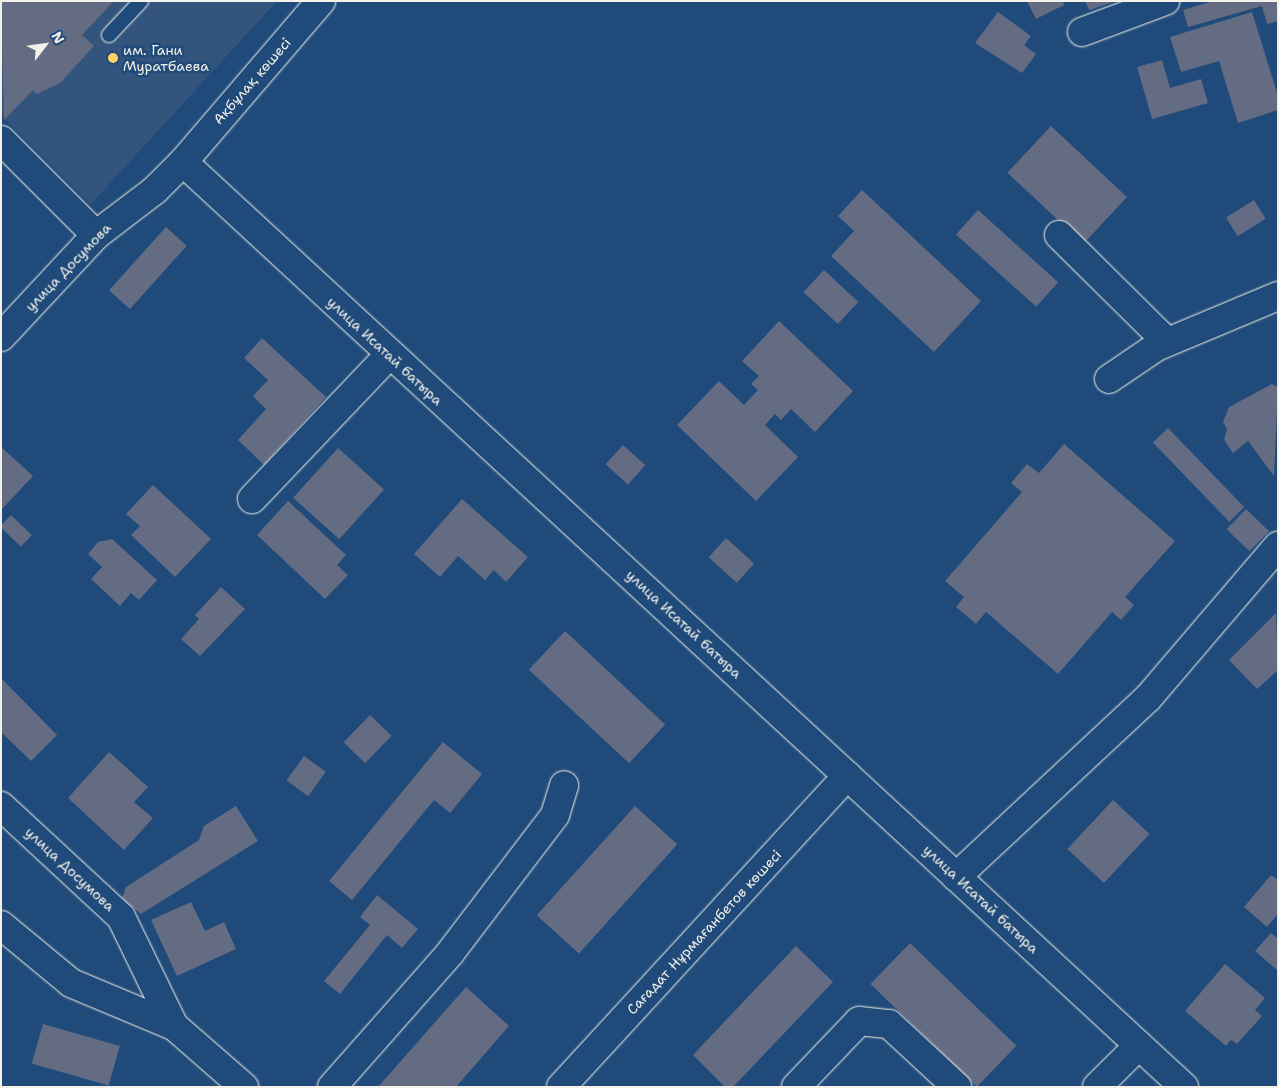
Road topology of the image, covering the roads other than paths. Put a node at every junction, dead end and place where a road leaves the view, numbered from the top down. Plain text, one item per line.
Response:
1 (141, 1) edge
2 (321, 1) edge
3 (1165, 1) edge
4 (1082, 32) dead end
5 (108, 35) dead end
6 (1, 140) edge
7 (183, 162) junction
8 (96, 235) junction
9 (1059, 235) dead end
10 (1278, 296) edge
11 (1, 337) edge
12 (1166, 342) junction
13 (389, 356) junction
14 (1109, 379) dead end
15 (252, 499) dead end
16 (1278, 546) edge
17 (847, 776) junction
18 (564, 785) dead end
19 (1, 806) edge
20 (956, 877) junction
21 (1, 925) edge
22 (174, 1026) junction
23 (1139, 1045) junction
24 (244, 1087) edge
25 (332, 1087) edge
26 (561, 1087) edge
27 (796, 1087) edge
28 (956, 1087) edge
29 (1097, 1087) edge
30 (1184, 1087) edge

1 - 5 lane
2 - 7 street, Ақбұлақ көшесі
3 - 4 street
6 - 8 street
7 - 8 street, улица Досумова
7 - 13 street, улица Исатай батыра
8 - 11 street, улица Досумова
9 - 12 street
10 - 12 street
12 - 14 street
13 - 15 street
13 - 17 street, улица Исатай батыра
16 - 20 street
17 - 20 street, улица Исатай батыра
17 - 26 street, Сағадат Нұрмағанбетов көшесі
18 - 25 street
19 - 22 street, улица Досумова
20 - 23 street, улица Исатай батыра
21 - 22 street
22 - 24 street
23 - 29 street
23 - 30 street, улица Исатай батыра
27 - 28 street

